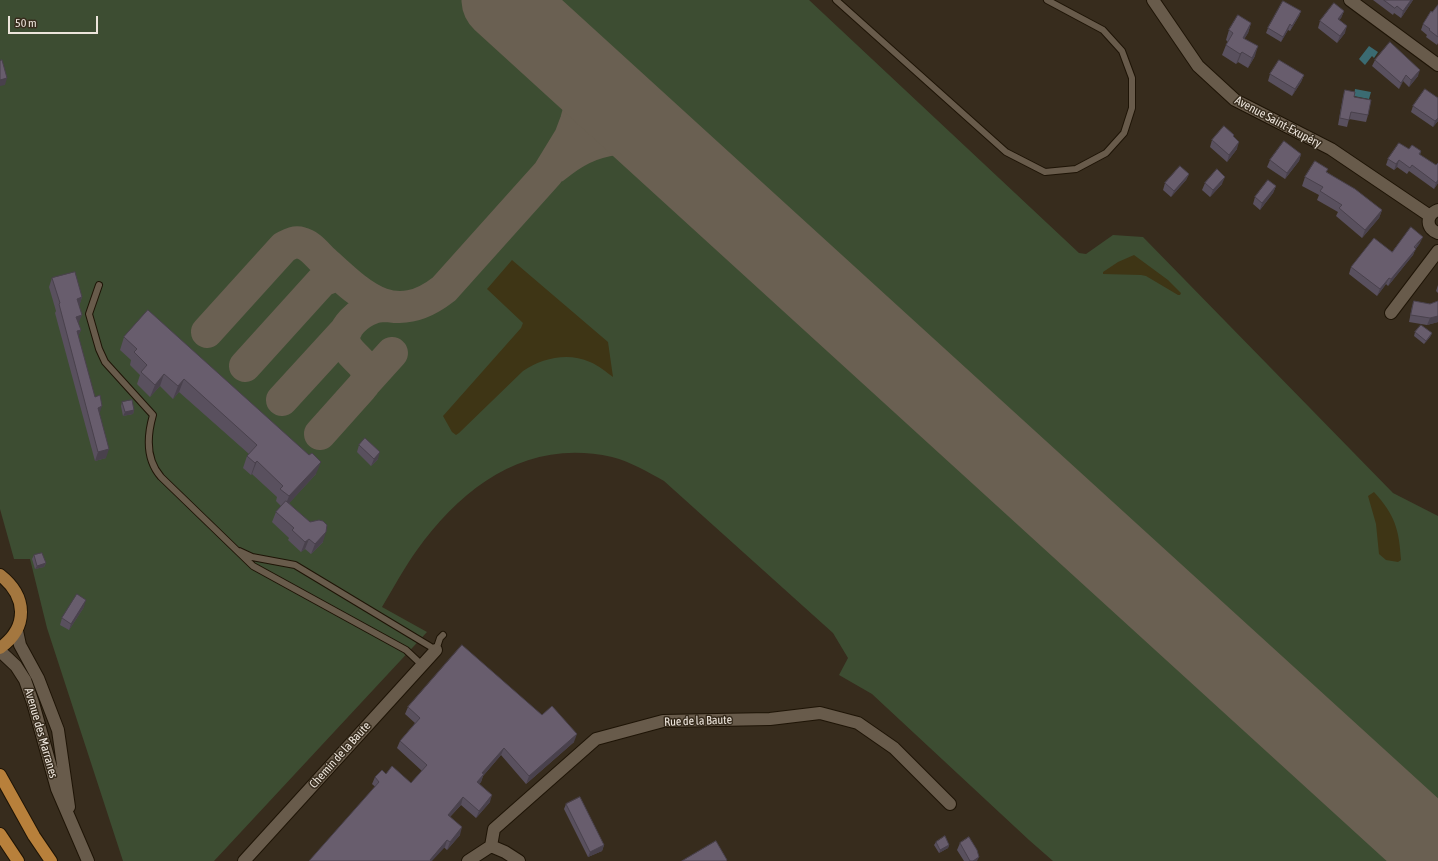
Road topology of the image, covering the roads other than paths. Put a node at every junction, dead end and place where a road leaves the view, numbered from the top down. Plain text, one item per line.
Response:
1 (836, 0) edge
2 (1047, 0) edge
3 (1152, 0) edge
4 (1350, 0) edge
5 (1438, 65) edge
6 (1434, 213) edge
7 (1438, 234) edge
8 (1438, 251) edge
9 (99, 285) dead end
10 (1391, 313) dead end
11 (234, 548) junction
12 (0, 575) edge
13 (17, 631) junction
14 (443, 635) dead end
15 (0, 648) edge
16 (436, 650) junction
17 (0, 652) edge
18 (422, 665) junction
19 (0, 775) edge
20 (950, 804) dead end
21 (70, 822) junction
22 (0, 834) edge
23 (491, 846) junction
24 (18, 861) edge
25 (51, 861) edge
26 (88, 861) edge
27 (244, 861) edge
28 (468, 861) edge
29 (519, 861) edge

1 - 2 lane
3 - 6 street, Avenue Saint-Exupéry
4 - 5 street
6 - 7 street
8 - 10 street
9 - 11 lane
11 - 16 lane
11 - 18 lane
12 - 13 main road
13 - 15 main road
13 - 21 street, Avenue des Marranes
14 - 16 lane
16 - 18 street, Chemin de la Baute
17 - 21 street, Avenue des Marranes
18 - 27 street, Chemin de la Baute
19 - 25 highway
20 - 23 street, Rue de la Baute
21 - 26 street, Avenue des Marranes
22 - 24 highway
23 - 28 street
23 - 29 street

